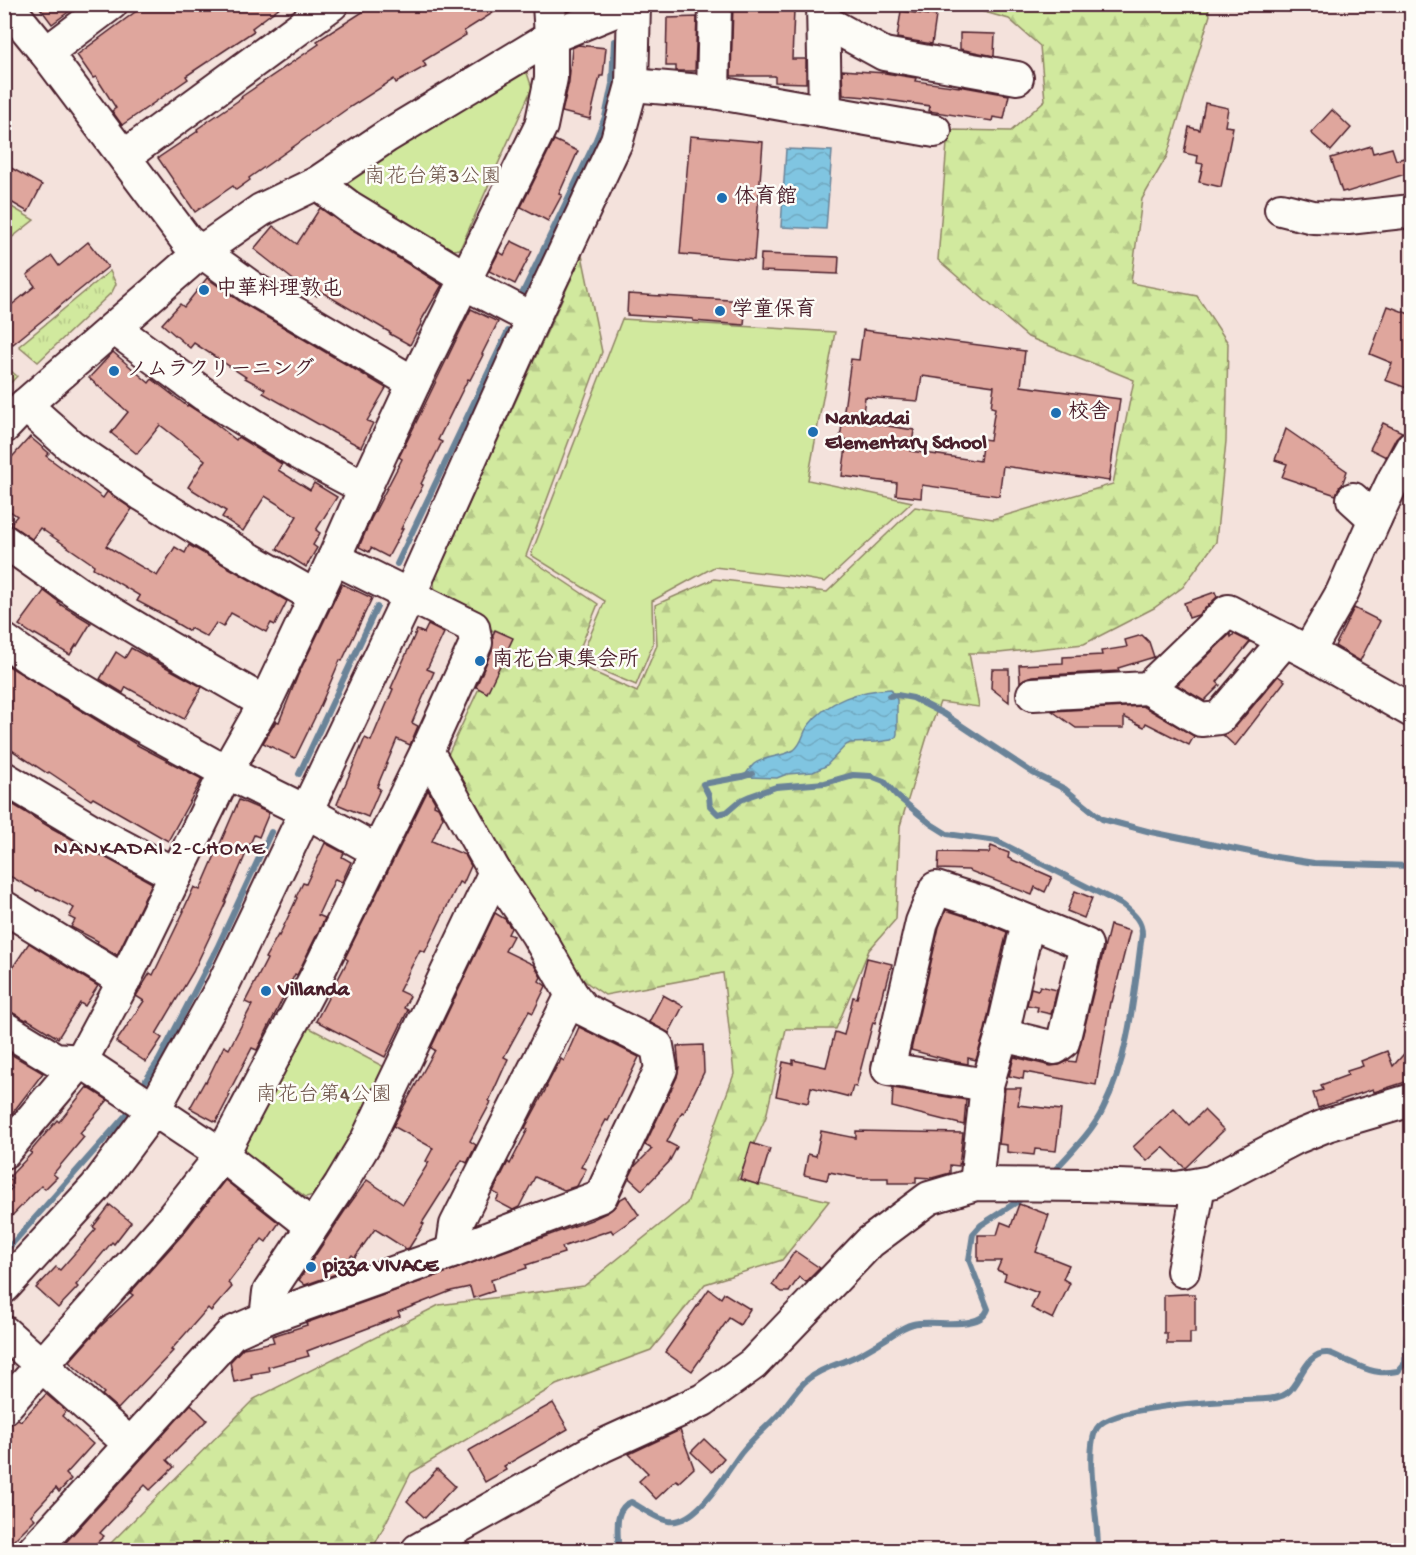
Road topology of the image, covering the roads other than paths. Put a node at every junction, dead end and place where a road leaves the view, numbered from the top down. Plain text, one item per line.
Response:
1 (6, 4) edge
2 (111, 4) edge
3 (332, 4) edge
4 (549, 4) edge
5 (633, 4) edge
6 (715, 4) edge
7 (824, 13) edge
8 (551, 37) junction
9 (46, 53) junction
10 (1017, 78) dead end
11 (632, 85) junction
12 (713, 92) junction
13 (825, 111) junction
14 (935, 131) dead end
15 (125, 156) junction
16 (317, 183) junction
17 (1281, 208) dead end
18 (1412, 211) edge
19 (202, 251) junction
20 (466, 278) junction
21 (533, 319) junction
22 (114, 328) junction
23 (414, 383) junction
24 (15, 416) edge
25 (1412, 447) edge
26 (365, 488) junction
27 (4, 541) edge
28 (334, 558) junction
29 (409, 596) junction
30 (316, 597) junction
31 (4, 640) edge
32 (1296, 646) junction
33 (1148, 688) junction
34 (1033, 694) dead end
35 (265, 704) junction
36 (1412, 711) edge
37 (427, 751) junction
38 (226, 772) junction
39 (4, 778) edge
40 (305, 811) junction
41 (377, 851) junction
42 (495, 872) junction
43 (176, 875) junction
44 (4, 908) edge
45 (1028, 922) junction
46 (124, 981) junction
47 (572, 995) junction
48 (4, 1028) edge
49 (1002, 1035) junction
50 (81, 1061) junction
51 (987, 1085) junction
52 (1412, 1100) edge
53 (154, 1109) junction
54 (4, 1152) edge
55 (222, 1155) junction
56 (976, 1184) junction
57 (1199, 1185) junction
58 (312, 1226) junction
59 (452, 1252) junction
60 (1182, 1271) dead end
61 (4, 1287) edge
62 (266, 1318) junction
63 (4, 1332) edge
64 (42, 1366) junction
65 (4, 1408) edge
66 (130, 1444) junction
67 (34, 1551) edge
68 (418, 1551) edge

1 - 9 street
2 - 9 street
3 - 15 street
4 - 8 street
5 - 8 street
5 - 11 street
6 - 12 street
7 - 10 street
7 - 13 street
8 - 16 street
8 - 20 street
9 - 15 street
11 - 12 street
11 - 21 street
12 - 13 street
13 - 14 street
15 - 19 street
16 - 19 street
16 - 20 street
17 - 18 street
19 - 22 street
19 - 23 street
20 - 21 street
20 - 23 street
21 - 29 street
22 - 24 street
22 - 26 street
23 - 26 street
24 - 30 street
25 - 32 street
26 - 28 street
27 - 35 street
28 - 29 street
28 - 30 street
29 - 37 street
29 - 40 street
30 - 35 street
31 - 38 street
32 - 33 street
32 - 33 street
32 - 36 street
33 - 34 street
35 - 38 street
37 - 41 street
37 - 42 street
38 - 40 street
38 - 43 street
39 - 43 street
40 - 41 street
40 - 53 street
41 - 55 street
42 - 47 street
42 - 58 street
43 - 46 street
44 - 46 street
45 - 49 street
45 - 49 street
45 - 51 street
46 - 50 street
47 - 59 street
47 - 59 street
48 - 50 street
49 - 51 street
50 - 53 street
50 - 54 street
51 - 56 street
52 - 57 street
53 - 55 street
53 - 61 street
55 - 58 street
55 - 64 street
56 - 57 street
56 - 68 street
57 - 60 street
58 - 62 street
59 - 62 street
62 - 66 street
63 - 64 street
64 - 65 street
64 - 66 street
66 - 67 street

